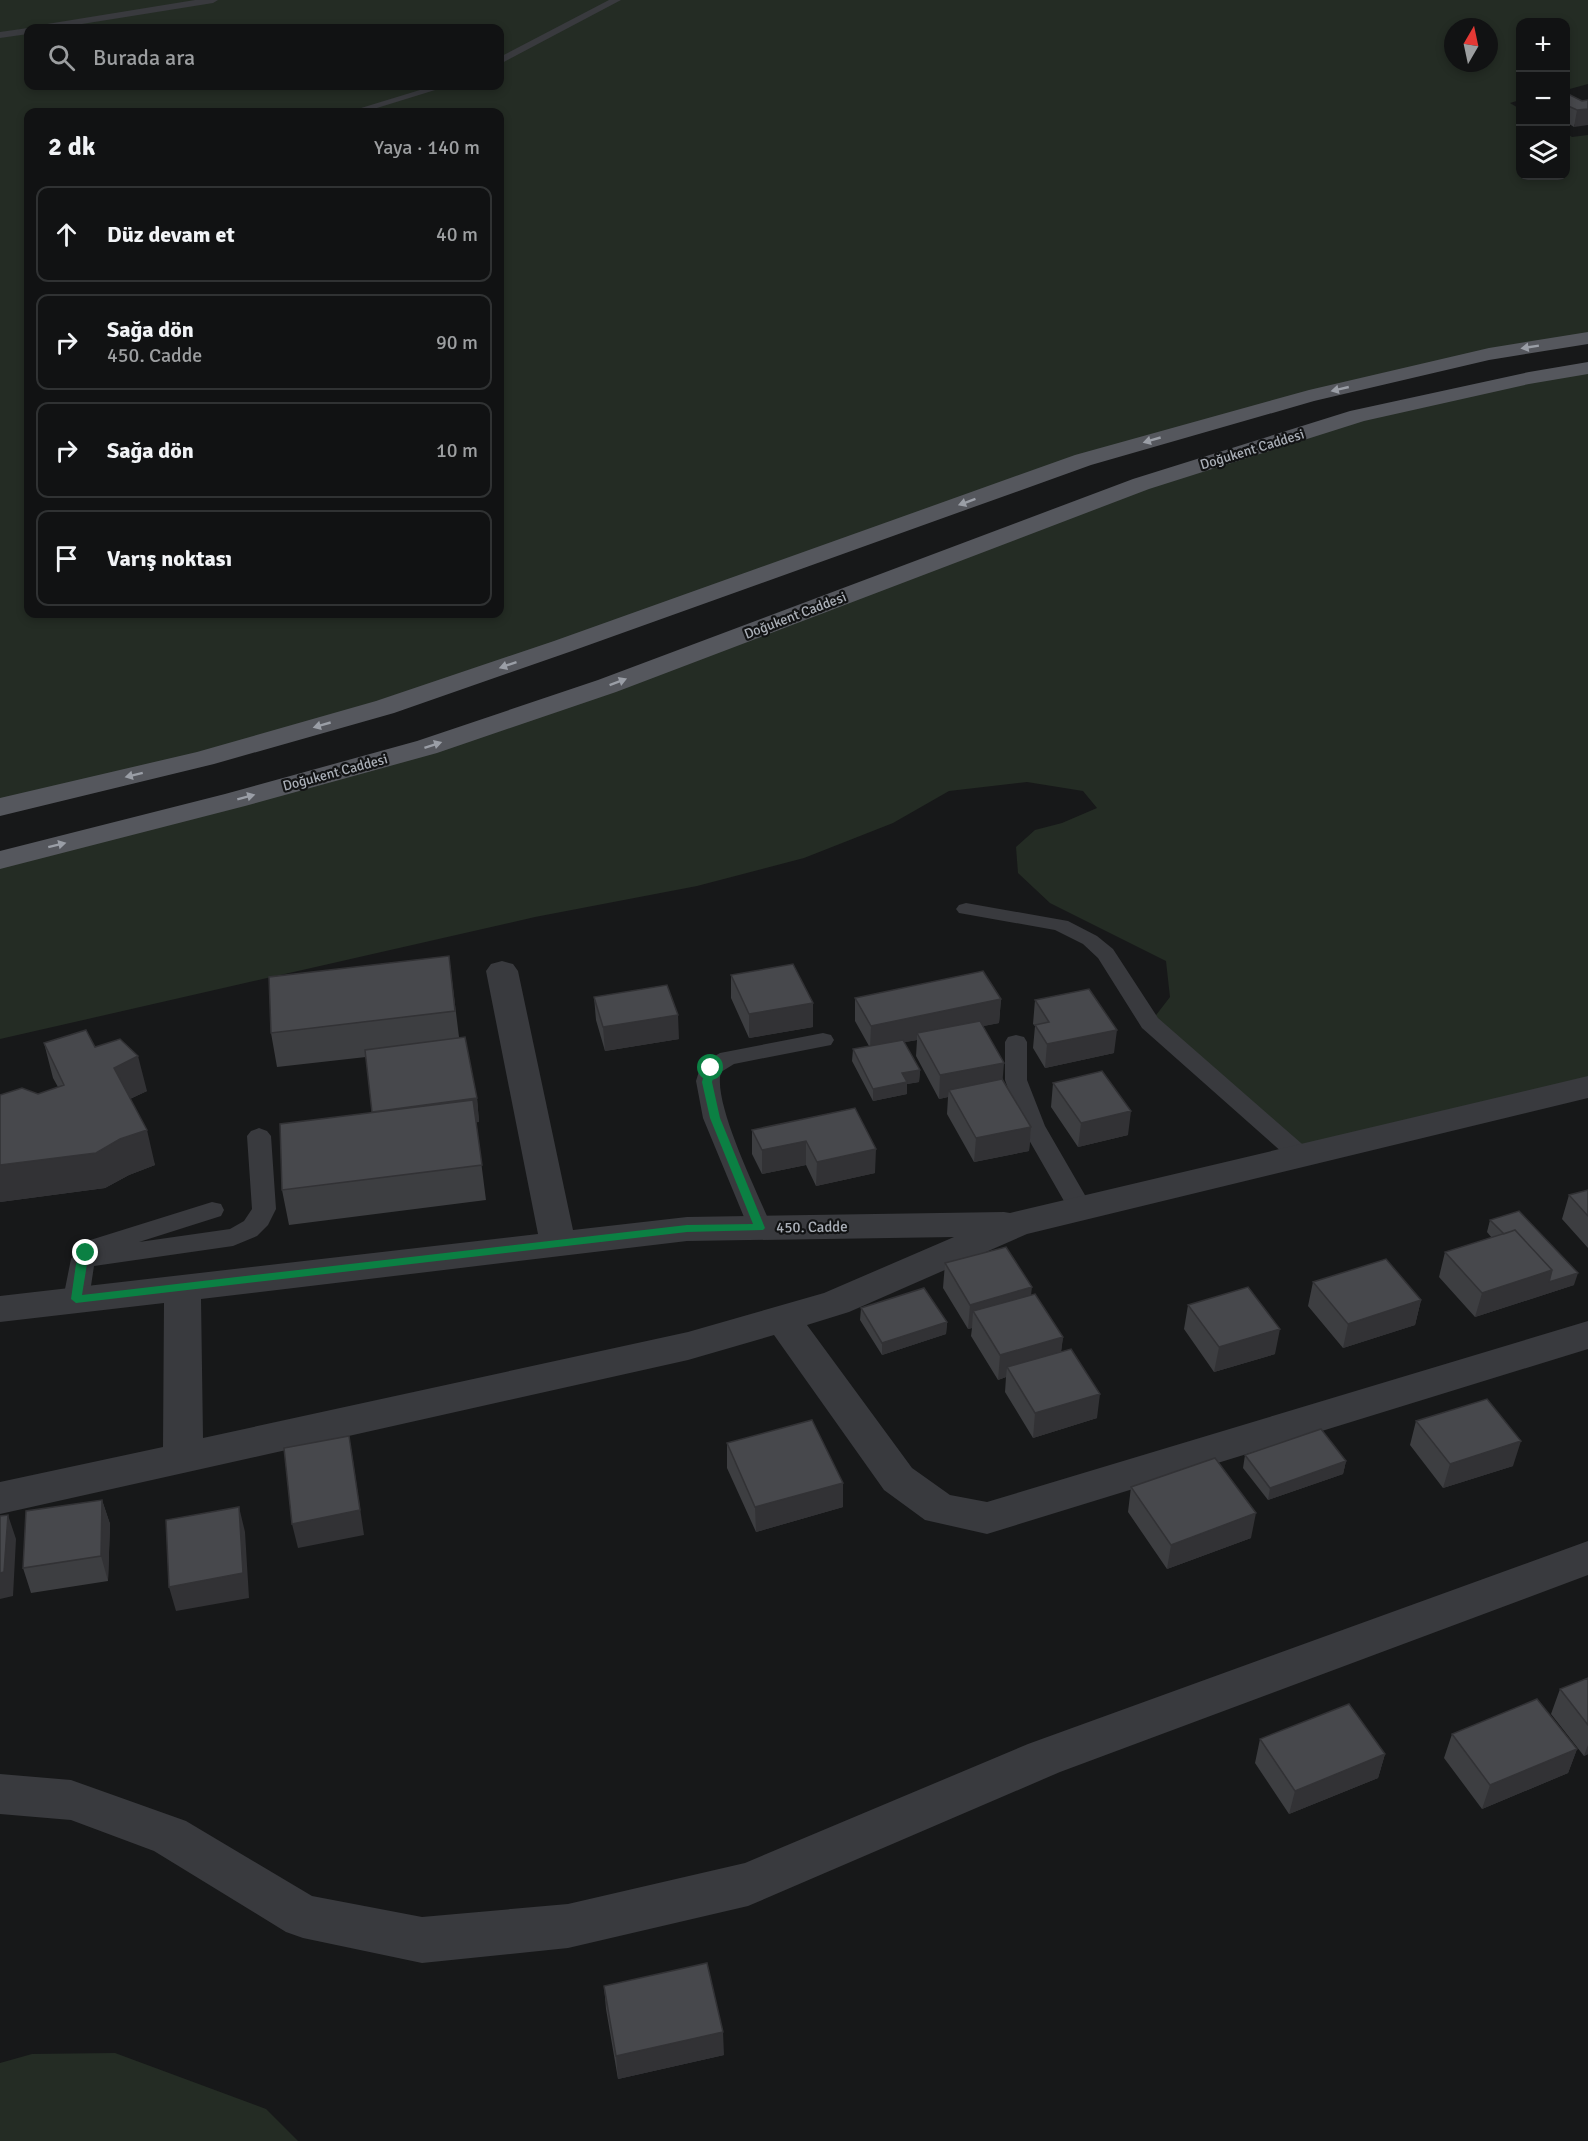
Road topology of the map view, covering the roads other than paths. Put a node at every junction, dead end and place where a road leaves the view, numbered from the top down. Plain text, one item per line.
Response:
1 (213, 0) edge
2 (616, 0) edge
3 (66, 24) edge
4 (24, 32) edge
5 (0, 35) edge
6 (504, 59) edge
7 (429, 90) edge
8 (368, 108) edge
9 (1588, 338) edge
10 (1588, 368) edge
11 (0, 807) edge
12 (0, 860) edge
13 (966, 909) dead end
14 (502, 971) dead end
15 (823, 1040) dead end
16 (1016, 1042) dead end
17 (1588, 1087) edge
18 (260, 1136) dead end
19 (1301, 1156) junction
20 (1081, 1209) junction
21 (212, 1210) dead end
22 (1017, 1224) junction
23 (760, 1228) junction
24 (558, 1243) junction
25 (82, 1258) junction
26 (182, 1287) junction
27 (76, 1299) junction
28 (0, 1309) edge
29 (783, 1318) junction
30 (1588, 1335) edge
31 (183, 1457) junction
32 (0, 1498) edge
33 (1588, 1558) edge
34 (0, 1794) edge

1 - 3 lane
2 - 6 lane
4 - 5 lane
7 - 8 lane
9 -> 11 main road
12 -> 10 main road, Doğukent Caddesi
13 - 19 lane
14 - 24 street
15 - 23 lane
16 - 20 lane
17 - 19 street
18 - 25 lane
19 - 20 street
20 - 22 street
21 - 25 lane
22 - 23 street, 450. Cadde
22 - 29 street
23 - 24 street, 450. Cadde
24 - 26 street, 450. Cadde
25 - 27 lane
26 - 27 street, 450. Cadde
26 - 31 street
27 - 28 street, 450. Cadde
29 - 30 street
29 - 31 street
31 - 32 street
33 - 34 street

